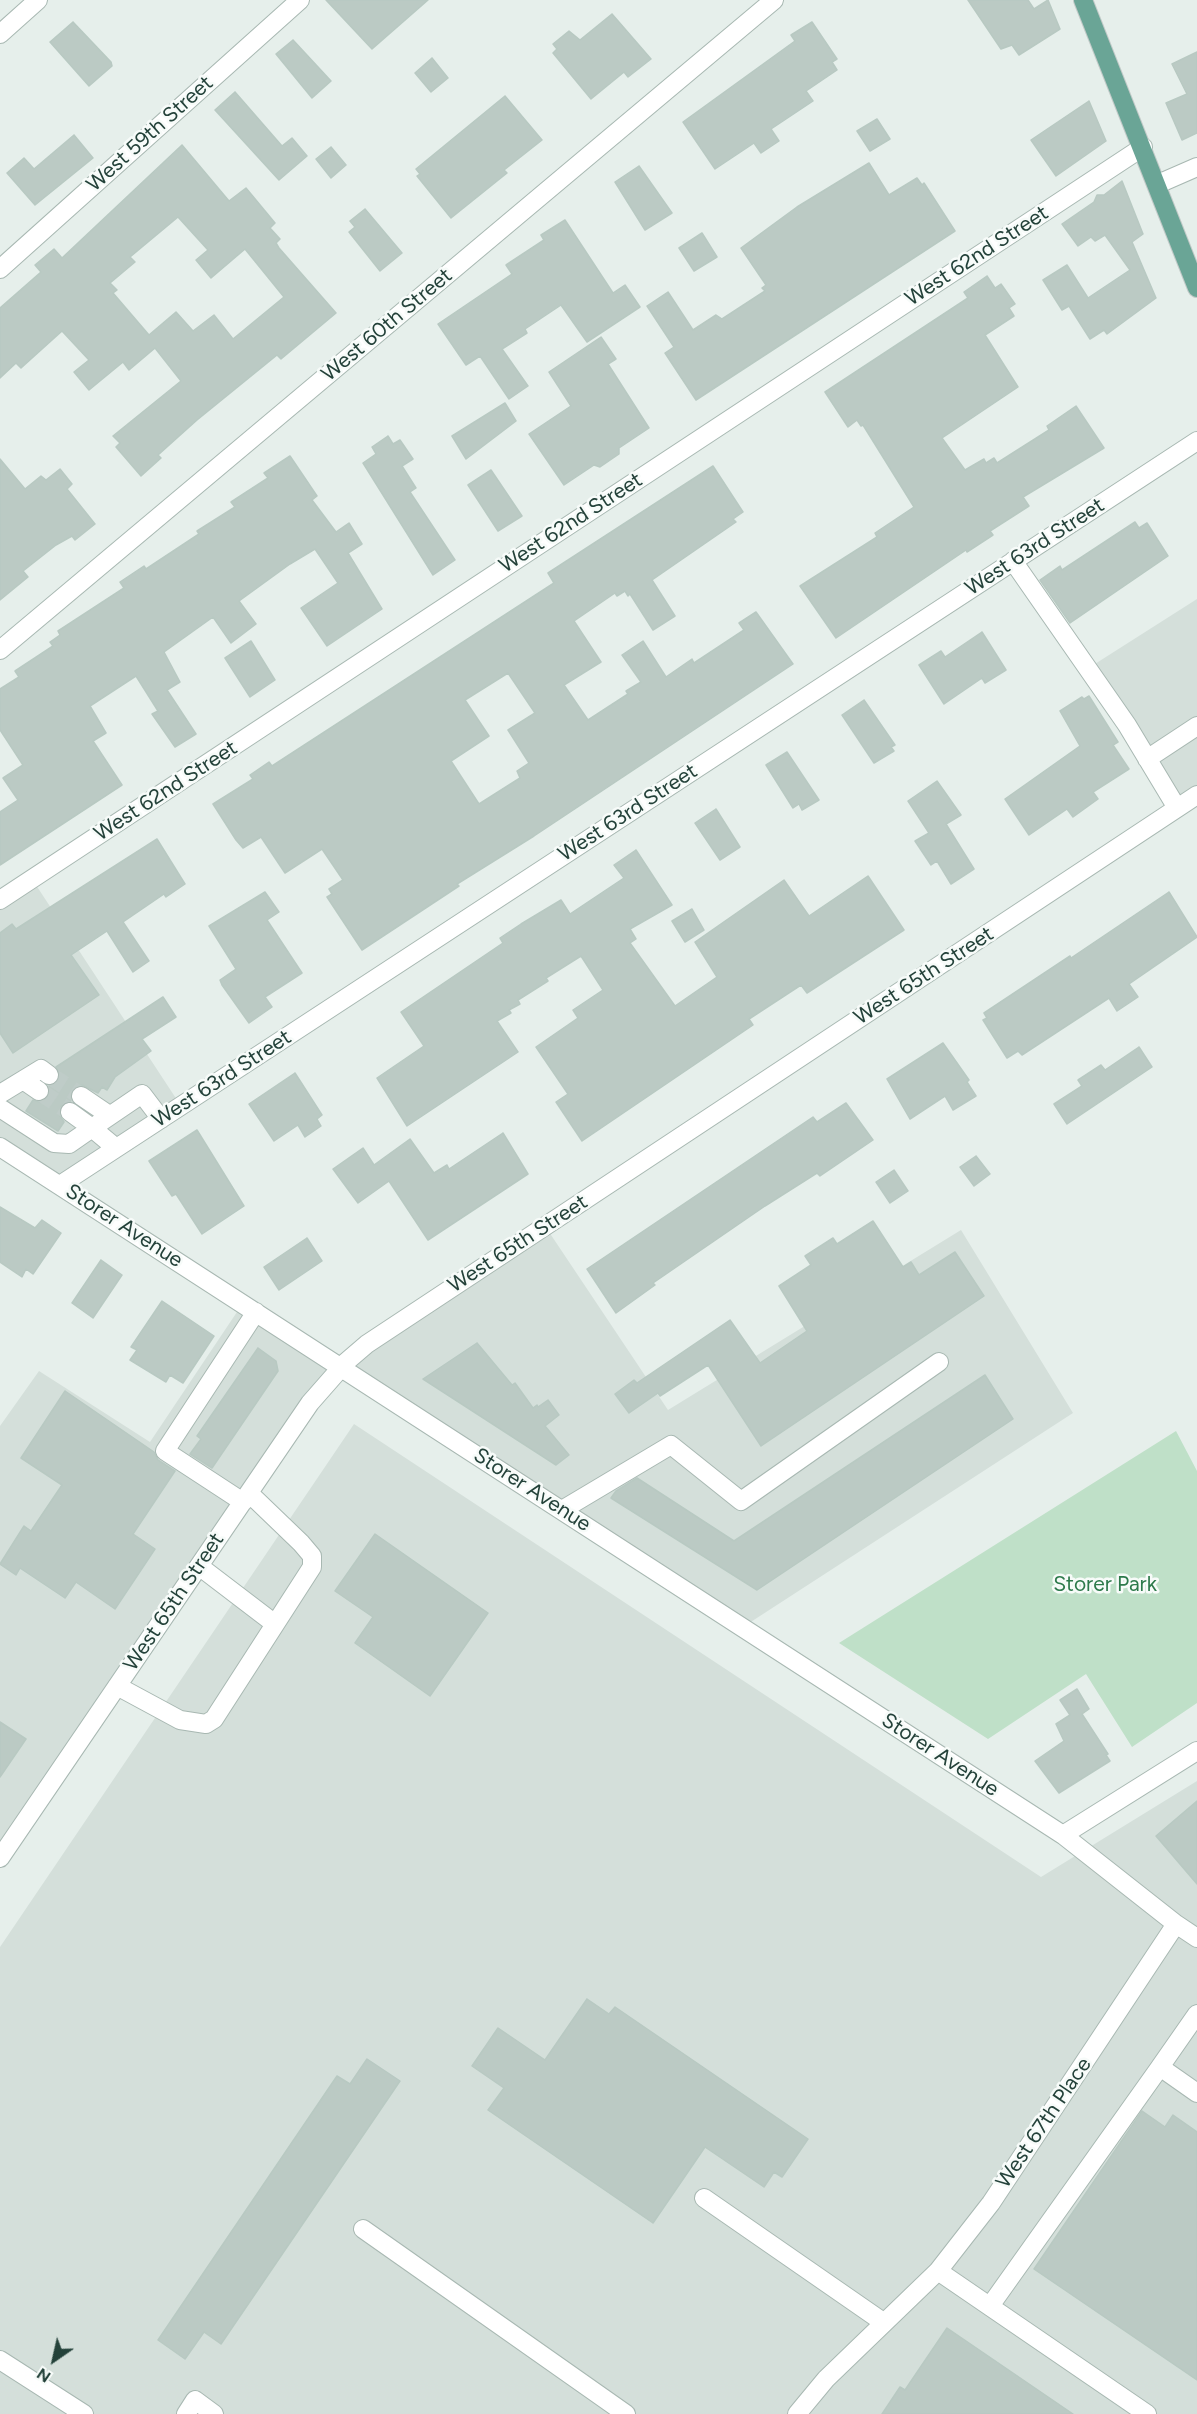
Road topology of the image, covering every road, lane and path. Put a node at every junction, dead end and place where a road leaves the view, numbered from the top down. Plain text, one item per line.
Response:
1 (38, 0) edge
2 (300, 0) edge
3 (774, 0) edge
4 (1083, 0) edge
5 (0, 34) edge
6 (1143, 147) junction
7 (1197, 167) edge
8 (1158, 183) junction
9 (0, 269) edge
10 (1197, 288) edge
11 (1197, 441) edge
12 (1013, 561) junction
13 (0, 650) edge
14 (1197, 726) edge
15 (1147, 759) junction
16 (1197, 795) edge
17 (1177, 808) junction
18 (0, 900) edge
19 (49, 1075) tunnel mouth
20 (23, 1080) junction
21 (39, 1091) tunnel mouth
22 (0, 1094) edge
23 (81, 1096) tunnel mouth
24 (0, 1108) edge
25 (70, 1112) tunnel mouth
26 (109, 1115) junction
27 (161, 1119) junction
28 (92, 1128) junction
29 (50, 1140) junction
30 (0, 1147) edge
31 (116, 1148) junction
32 (32, 1167) junction
33 (60, 1185) junction
34 (256, 1312) junction
35 (939, 1362) dead end
36 (342, 1367) junction
37 (246, 1498) junction
38 (562, 1510) junction
39 (199, 1566) junction
40 (275, 1624) junction
41 (117, 1686) junction
42 (1197, 1750) edge
43 (1063, 1835) junction
44 (0, 1858) edge
45 (1176, 1924) junction
46 (1197, 1938) edge
47 (1197, 2014) edge
48 (1160, 2067) junction
49 (1197, 2092) edge
50 (704, 2198) dead end
51 (363, 2229) dead end
52 (938, 2271) junction
53 (990, 2306) junction
54 (883, 2322) junction
55 (0, 2360) edge
56 (84, 2414) edge
57 (186, 2414) edge
58 (214, 2414) edge
59 (626, 2414) edge
60 (797, 2414) edge
61 (1147, 2414) edge

1 - 5 street
2 - 9 street, West 59th Street
3 - 13 street, West 60th Street
4 - 6 main road
6 - 8 main road
6 - 18 street, West 62nd Street
7 - 8 street
8 - 10 main road
11 - 12 street, West 63rd Street
12 - 15 street
12 - 27 street, West 63rd Street
14 - 15 street
15 - 17 street
16 - 17 street, West 65th Street
17 - 36 street, West 65th Street
19 - 20 street
20 - 21 street
20 - 22 street
23 - 26 street
24 - 29 street
25 - 28 street
26 - 27 street
26 - 28 street
27 - 31 street, West 63rd Street
28 - 29 street
28 - 31 street
29 - 32 street
30 - 32 street, Storer Avenue
31 - 33 street, West 63rd Street
32 - 33 street, Storer Avenue
33 - 34 street, Storer Avenue
34 - 36 street, Storer Avenue
34 - 37 street
35 - 38 street
36 - 37 street, West 65th Street
36 - 38 street, Storer Avenue
37 - 39 street, West 65th Street
37 - 40 street
38 - 43 street, Storer Avenue
39 - 40 street
39 - 41 street, West 65th Street
40 - 41 street
41 - 44 street, West 65th Street
42 - 43 street
43 - 45 street
45 - 46 street
45 - 52 street, West 67th Place
47 - 48 street
48 - 49 street
48 - 53 street
50 - 54 street
51 - 59 street
52 - 53 street
52 - 54 street, West 67th Place
53 - 61 street
54 - 60 street, West 67th Place
55 - 56 street
57 - 58 street

